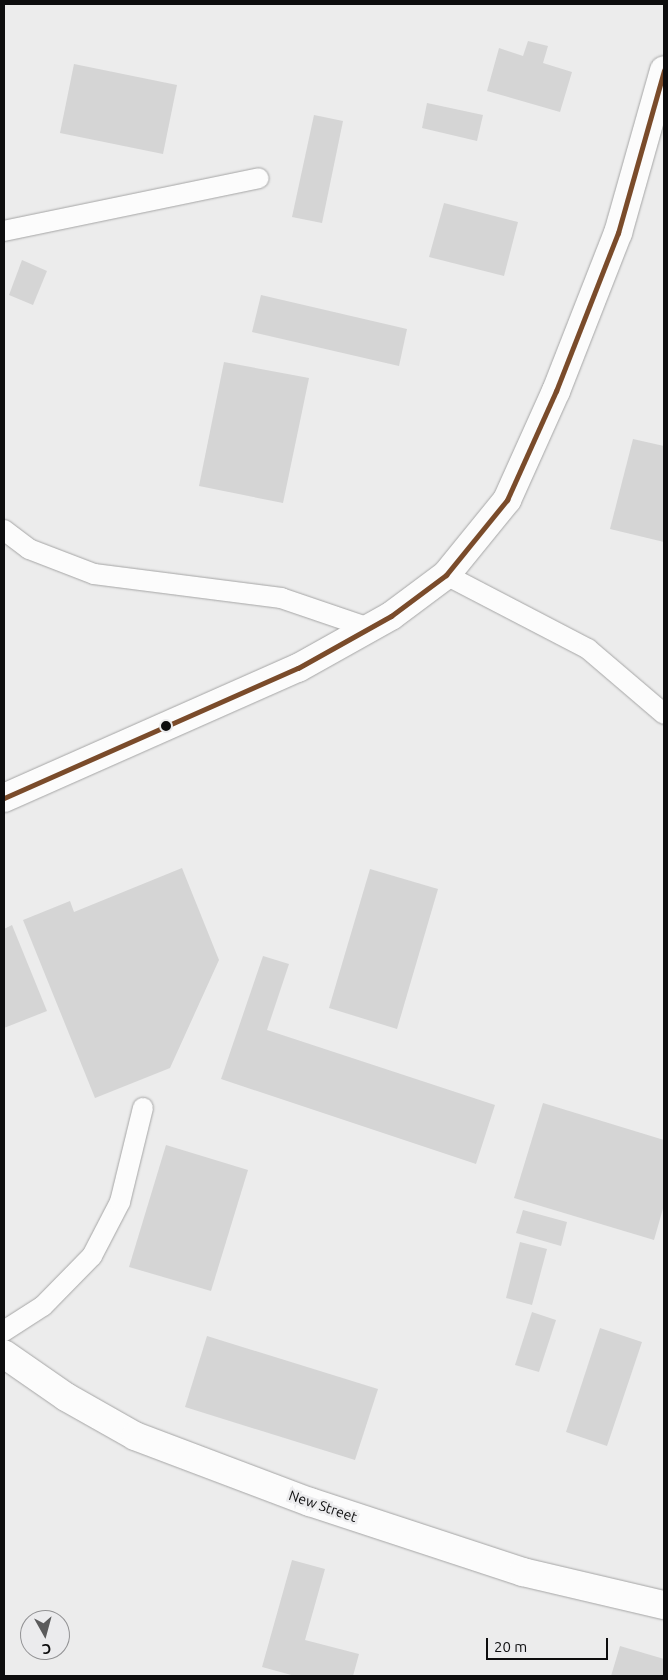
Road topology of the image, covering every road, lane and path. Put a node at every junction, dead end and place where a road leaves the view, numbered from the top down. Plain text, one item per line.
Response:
1 (664, 70) edge
2 (259, 178) dead end
3 (4, 231) edge
4 (4, 530) edge
5 (446, 575) junction
6 (369, 628) junction
7 (664, 714) edge
8 (4, 798) edge
9 (143, 1108) dead end
10 (4, 1331) edge
11 (4, 1354) edge
12 (664, 1604) edge

1 - 5 street
2 - 3 lane
4 - 6 lane
5 - 6 street
5 - 7 lane
6 - 8 street
9 - 10 lane
11 - 12 street, New Street

